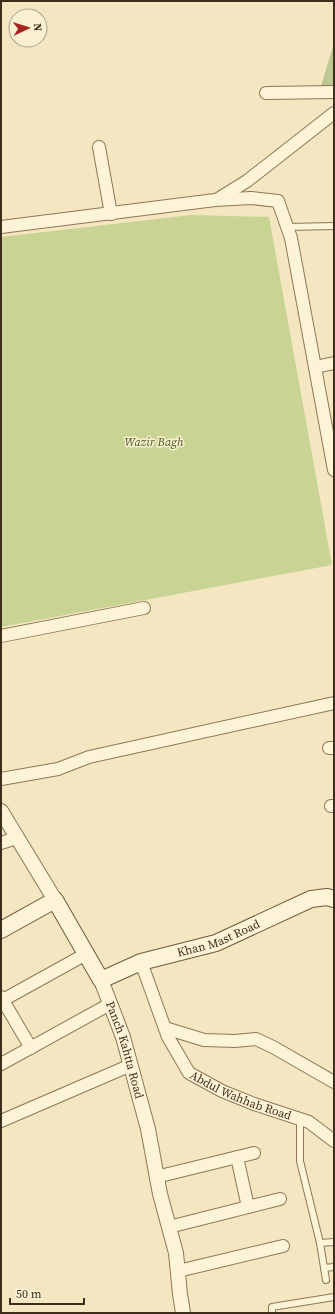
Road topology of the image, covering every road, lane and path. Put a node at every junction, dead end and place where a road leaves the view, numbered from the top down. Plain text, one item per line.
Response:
1 (334, 92) edge
2 (266, 93) dead end
3 (334, 113) edge
4 (98, 146) dead end
5 (215, 200) junction
6 (111, 214) junction
7 (334, 226) edge
8 (1, 227) edge
9 (288, 227) junction
10 (334, 363) edge
11 (315, 367) junction
12 (334, 470) edge
13 (144, 608) dead end
14 (1, 636) edge
15 (334, 703) edge
16 (1, 779) edge
17 (1, 811) edge
18 (16, 838) junction
19 (1, 843) edge
20 (334, 899) edge
21 (55, 900) junction
22 (1, 930) edge
23 (86, 954) junction
24 (141, 962) junction
25 (101, 980) junction
26 (2, 999) edge
27 (110, 1004) junction
28 (165, 1028) junction
29 (31, 1048) junction
30 (1, 1064) edge
31 (130, 1065) junction
32 (334, 1082) edge
33 (300, 1119) junction
34 (1, 1121) edge
35 (334, 1141) edge
36 (254, 1153) dead end
37 (237, 1158) junction
38 (156, 1176) junction
39 (280, 1199) dead end
40 (248, 1207) junction
41 (169, 1227) junction
42 (334, 1242) edge
43 (320, 1244) junction
44 (283, 1246) dead end
45 (324, 1268) junction
46 (334, 1268) edge
47 (178, 1271) junction
48 (326, 1280) dead end
49 (334, 1297) edge
50 (183, 1313) edge
51 (272, 1313) edge

1 - 2 street
3 - 5 street
4 - 6 street
5 - 6 street
5 - 9 street
6 - 8 street
7 - 9 lane
9 - 11 street
10 - 11 street
11 - 12 street
13 - 14 street
15 - 16 street
17 - 18 street, Panch Kahtta Road
18 - 19 street
18 - 21 street, Panch Kahtta Road
20 - 24 main road, Khan Mast Road
21 - 22 main road
21 - 23 main road, Panch Kahtta Road
23 - 25 main road, Panch Kahtta Road
23 - 26 street
24 - 25 main road, Khan Mast Road
24 - 28 street, Abdul Wahhab Road
25 - 27 street, Panch Kahtta Road
26 - 29 street
27 - 29 street
27 - 31 street, Panch Kahtta Road
28 - 32 street
28 - 33 street, Abdul Wahhab Road
29 - 30 street
31 - 34 street
31 - 38 street, Panch Kahtta Road
33 - 35 street, Abdul Wahhab Road
33 - 43 lane
36 - 37 street
37 - 38 street
37 - 40 street
38 - 41 street, Panch Kahtta Road
39 - 40 street
40 - 41 street
41 - 47 street, Panch Kahtta Road
42 - 43 lane
43 - 45 lane
44 - 47 street
45 - 46 lane
45 - 48 lane
47 - 50 street, Panch Kahtta Road
49 - 51 lane

